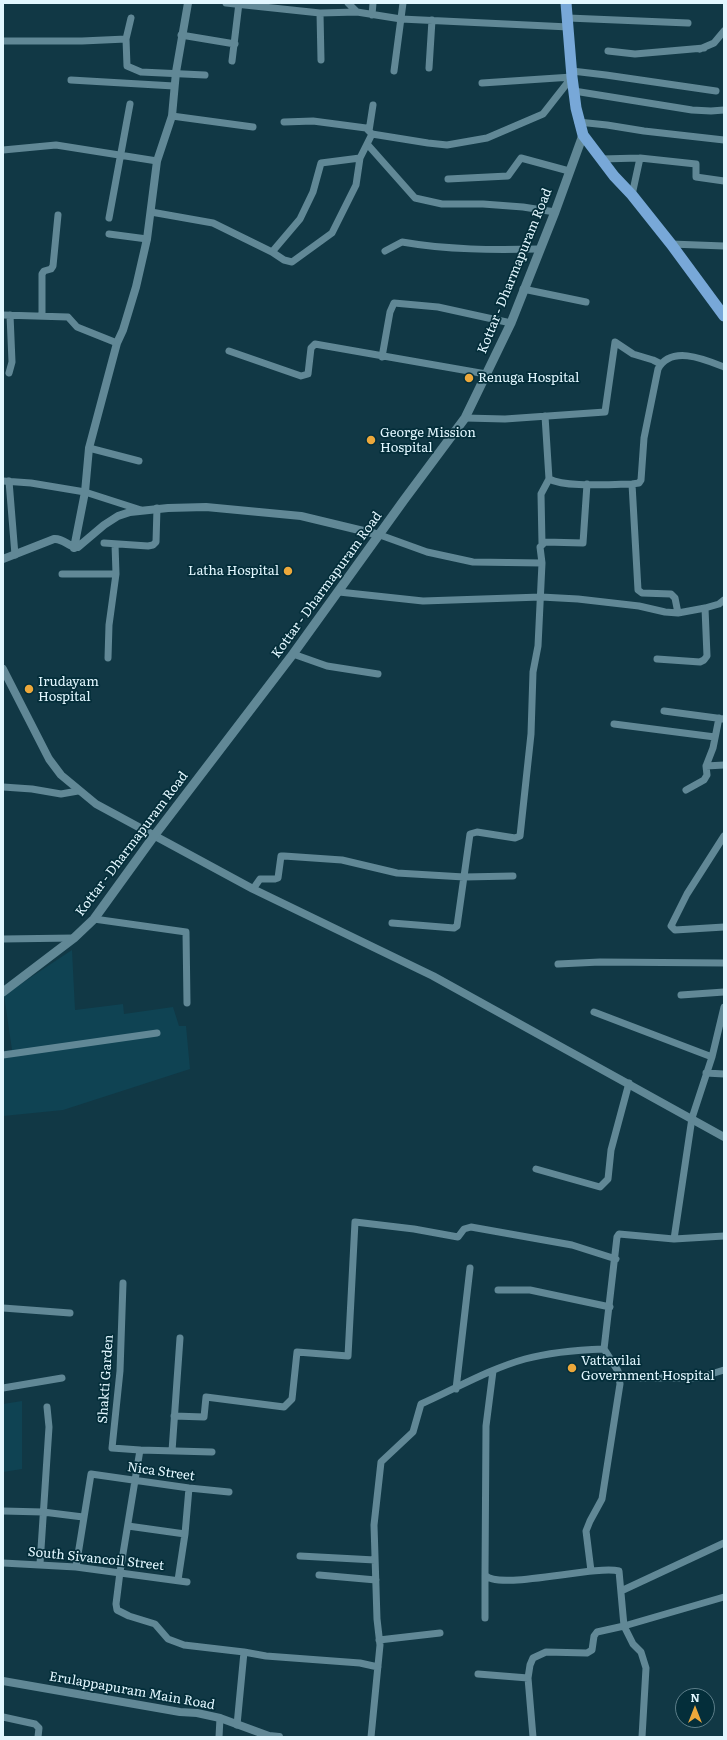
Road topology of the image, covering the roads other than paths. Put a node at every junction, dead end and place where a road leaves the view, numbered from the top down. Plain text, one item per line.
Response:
1 (188, 3) edge
2 (226, 3) edge
3 (348, 3) edge
4 (373, 3) edge
5 (403, 3) edge
6 (566, 3) edge
7 (239, 4) edge
8 (357, 12) junction
9 (320, 14) junction
10 (372, 15) junction
11 (131, 18) dead end
12 (401, 19) junction
13 (432, 20) junction
14 (568, 22) junction
15 (688, 23) dead end
16 (724, 31) edge
17 (182, 35) junction
18 (126, 39) junction
19 (3, 41) edge
20 (235, 44) junction
21 (704, 48) junction
22 (608, 51) dead end
23 (688, 52) dead end
24 (321, 60) dead end
25 (232, 61) dead end
26 (429, 68) dead end
27 (394, 71) dead end
28 (176, 72) junction
29 (572, 74) junction
30 (204, 75) dead end
31 (71, 80) dead end
32 (482, 83) dead end
33 (174, 86) junction
34 (574, 91) junction
35 (716, 91) dead end
36 (130, 104) dead end
37 (373, 105) dead end
38 (724, 110) edge
39 (172, 116) junction
40 (284, 122) dead end
41 (578, 122) junction
42 (252, 127) dead end
43 (370, 133) junction
44 (583, 135) junction
45 (724, 140) edge
46 (368, 145) junction
47 (3, 150) edge
48 (120, 156) junction
49 (360, 158) junction
50 (640, 158) junction
51 (601, 159) junction
52 (157, 162) junction
53 (569, 171) junction
54 (448, 179) dead end
55 (724, 181) edge
56 (632, 195) junction
57 (151, 212) junction
58 (555, 212) junction
59 (58, 215) dead end
60 (109, 218) dead end
61 (109, 234) dead end
62 (147, 239) junction
63 (672, 244) junction
64 (724, 246) edge
65 (540, 249) junction
66 (385, 251) dead end
67 (272, 252) junction
68 (523, 289) junction
69 (586, 302) dead end
70 (6, 315) edge
71 (42, 316) junction
72 (724, 316) edge
73 (511, 323) junction
74 (117, 343) junction
75 (230, 351) dead end
76 (382, 357) junction
77 (661, 364) junction
78 (724, 367) edge
79 (10, 373) dead end
80 (486, 374) junction
81 (545, 416) junction
82 (466, 418) junction
83 (89, 448) junction
84 (139, 461) dead end
85 (549, 479) junction
86 (6, 481) edge
87 (587, 484) junction
88 (632, 484) junction
89 (85, 492) junction
90 (157, 508) junction
91 (141, 510) junction
92 (380, 534) junction
93 (104, 543) dead end
94 (116, 544) junction
95 (542, 544) junction
96 (74, 548) junction
97 (15, 555) junction
98 (3, 559) edge
99 (542, 563) junction
100 (62, 574) dead end
101 (116, 574) junction
102 (339, 592) junction
103 (541, 597) junction
104 (724, 600) edge
105 (705, 608) junction
106 (678, 613) junction
107 (293, 654) junction
108 (108, 658) dead end
109 (657, 659) dead end
110 (3, 669) edge
111 (378, 674) dead end
112 (664, 711) dead end
113 (722, 718) edge
114 (614, 724) dead end
115 (715, 737) junction
116 (724, 765) edge
117 (706, 766) junction
118 (3, 787) edge
119 (78, 790) junction
120 (686, 790) dead end
121 (154, 836) junction
122 (724, 836) edge
123 (721, 847) edge
124 (513, 876) dead end
125 (464, 877) junction
126 (253, 889) junction
127 (94, 920) junction
128 (392, 923) dead end
129 (724, 927) edge
130 (74, 938) junction
131 (3, 939) edge
132 (724, 963) edge
133 (558, 964) dead end
134 (3, 992) edge
135 (724, 992) edge
136 (681, 996) dead end
137 (187, 1003) dead end
138 (594, 1012) dead end
139 (723, 1012) edge
140 (721, 1029) edge
141 (157, 1033) dead end
142 (715, 1042) junction
143 (724, 1042) edge
144 (3, 1055) edge
145 (712, 1057) junction
146 (706, 1074) junction
147 (724, 1074) edge
148 (629, 1083) junction
149 (692, 1118) junction
150 (724, 1136) edge
151 (536, 1169) dead end
152 (724, 1236) edge
153 (674, 1239) junction
154 (616, 1259) junction
155 (470, 1268) dead end
156 (123, 1283) dead end
157 (498, 1290) dead end
158 (610, 1307) junction
159 (3, 1308) edge
160 (70, 1313) dead end
161 (180, 1338) dead end
162 (604, 1349) junction
163 (724, 1370) edge
164 (493, 1371) junction
165 (62, 1378) dead end
166 (620, 1378) junction
167 (3, 1388) edge
168 (456, 1389) junction
169 (47, 1407) dead end
170 (174, 1416) junction
171 (140, 1450) junction
172 (172, 1451) junction
173 (212, 1452) dead end
174 (136, 1480) junction
175 (189, 1488) junction
176 (229, 1492) dead end
177 (3, 1511) edge
178 (43, 1512) junction
179 (83, 1517) junction
180 (128, 1526) junction
181 (185, 1534) junction
182 (724, 1542) edge
183 (300, 1556) dead end
184 (375, 1560) junction
185 (3, 1563) edge
186 (40, 1564) junction
187 (76, 1567) junction
188 (591, 1571) junction
189 (120, 1572) junction
190 (319, 1575) dead end
191 (485, 1575) junction
192 (178, 1580) junction
193 (376, 1580) junction
194 (187, 1582) dead end
195 (621, 1591) junction
196 (724, 1598) edge
197 (485, 1618) dead end
198 (624, 1626) junction
199 (440, 1633) dead end
200 (379, 1640) junction
201 (244, 1652) junction
202 (378, 1667) junction
203 (478, 1674) dead end
204 (528, 1678) junction
205 (3, 1681) edge
206 (3, 1717) edge
207 (220, 1718) junction
208 (237, 1725) junction
209 (38, 1737) edge
210 (219, 1737) edge
211 (279, 1737) edge
212 (371, 1737) edge
213 (533, 1737) edge
214 (642, 1737) edge

1 - 17 street
2 - 7 street
3 - 8 street
4 - 10 street
5 - 12 street
6 - 14 highway
7 - 9 street
7 - 20 street
8 - 9 street
8 - 10 street
9 - 24 street
10 - 12 street
11 - 18 street
12 - 13 street
12 - 27 street
13 - 14 street
13 - 26 street
14 - 15 street
14 - 29 highway
16 - 21 street
17 - 20 street
17 - 28 street
18 - 19 street
18 - 28 street
20 - 25 street
21 - 22 street
21 - 23 street
28 - 30 street
28 - 33 street
29 - 32 street
29 - 34 highway
29 - 35 street
29 - 43 street
31 - 33 street
33 - 39 street
34 - 38 street
34 - 41 highway
36 - 48 street
37 - 43 street
39 - 42 street
39 - 52 street
40 - 43 street
41 - 44 highway
41 - 45 street
43 - 46 street
44 - 51 highway
44 - 53 main road, Kottar - Dharmapuram Road
46 - 49 street
46 - 58 street
47 - 48 street
48 - 52 street
48 - 60 street
49 - 67 street
49 - 67 street
50 - 51 street
50 - 55 street
50 - 56 street
51 - 56 highway
52 - 57 street
53 - 54 street
53 - 58 main road, Kottar - Dharmapuram Road
56 - 63 highway
57 - 62 street
57 - 67 street
58 - 65 main road, Kottar - Dharmapuram Road
59 - 71 street
61 - 62 street
62 - 74 street
63 - 64 street
63 - 72 highway
65 - 66 street
65 - 68 main road, Kottar - Dharmapuram Road
68 - 69 street
68 - 73 main road, Kottar - Dharmapuram Road
70 - 71 street
70 - 79 street
71 - 74 street
73 - 76 street
73 - 80 main road, Kottar - Dharmapuram Road
74 - 83 street
75 - 76 street
76 - 80 street
77 - 78 street
77 - 81 street
77 - 88 street
80 - 82 main road, Kottar - Dharmapuram Road
81 - 82 street
81 - 85 street
82 - 92 main road, Kottar - Dharmapuram Road
83 - 84 street
83 - 89 street
85 - 87 street
85 - 95 street
86 - 89 street
86 - 97 street
87 - 88 street
87 - 95 street
88 - 106 street
89 - 91 street
89 - 96 street
90 - 91 street
90 - 92 street
90 - 94 street
91 - 96 street
92 - 99 street
92 - 102 main road, Kottar - Dharmapuram Road
93 - 94 street
94 - 101 street
95 - 99 street
96 - 97 street
97 - 98 street
99 - 103 street
100 - 101 street
101 - 108 street
102 - 103 street
102 - 107 main road, Kottar - Dharmapuram Road
103 - 106 street
103 - 125 street
104 - 105 street
105 - 106 street
105 - 109 street
107 - 111 street
107 - 121 main road, Kottar - Dharmapuram Road
110 - 119 street
112 - 113 street
113 - 115 street
114 - 115 street
115 - 117 street
116 - 117 street
117 - 120 street
118 - 119 street
119 - 121 street
121 - 126 street
121 - 127 main road, Kottar - Dharmapuram Road
122 - 123 street
123 - 129 street
124 - 125 street
125 - 126 street
125 - 128 street
126 - 148 street
127 - 130 main road, Kottar - Dharmapuram Road
127 - 137 street
130 - 131 street
130 - 134 main road, Kottar - Dharmapuram Road
132 - 133 street
135 - 136 street
138 - 145 street
139 - 140 street
140 - 142 street
141 - 144 street
142 - 143 street
142 - 145 street
145 - 146 street
146 - 147 street
146 - 149 street
148 - 149 street
148 - 151 street
149 - 150 street
149 - 153 street
152 - 153 street
153 - 154 street
154 - 158 street
154 - 170 street
155 - 168 street
156 - 171 street, Shakti Garden
157 - 158 street
158 - 162 street
159 - 160 street
161 - 170 street
162 - 164 street
162 - 166 street
163 - 166 street
164 - 168 street
164 - 191 street
165 - 167 street
166 - 188 street
168 - 184 street
169 - 178 street
170 - 172 street
171 - 172 street
171 - 174 street
172 - 173 street
174 - 175 street, Nica Street
174 - 179 street, Nica Street
174 - 180 street
175 - 176 street, Nica Street
175 - 181 street
177 - 178 street
178 - 179 street
178 - 186 street
179 - 187 street
180 - 181 street
180 - 189 street
181 - 192 street
182 - 195 street
183 - 184 street
184 - 193 street
185 - 186 street, South Sivancoil Street
186 - 187 street, South Sivancoil Street
187 - 189 street, South Sivancoil Street
188 - 191 street
188 - 195 street
189 - 192 street, South Sivancoil Street
189 - 201 street
190 - 193 street
191 - 197 street
192 - 194 street, South Sivancoil Street
193 - 200 street
195 - 198 street
196 - 198 street
198 - 204 street
198 - 214 street
199 - 200 street
200 - 202 street
201 - 202 street
201 - 208 street
202 - 212 street
203 - 204 street
204 - 213 street
205 - 207 street, Erulappapuram Main Road
206 - 209 street
207 - 208 street, Erulappapuram Main Road
207 - 210 street
208 - 211 street, Erulappapuram Main Road

